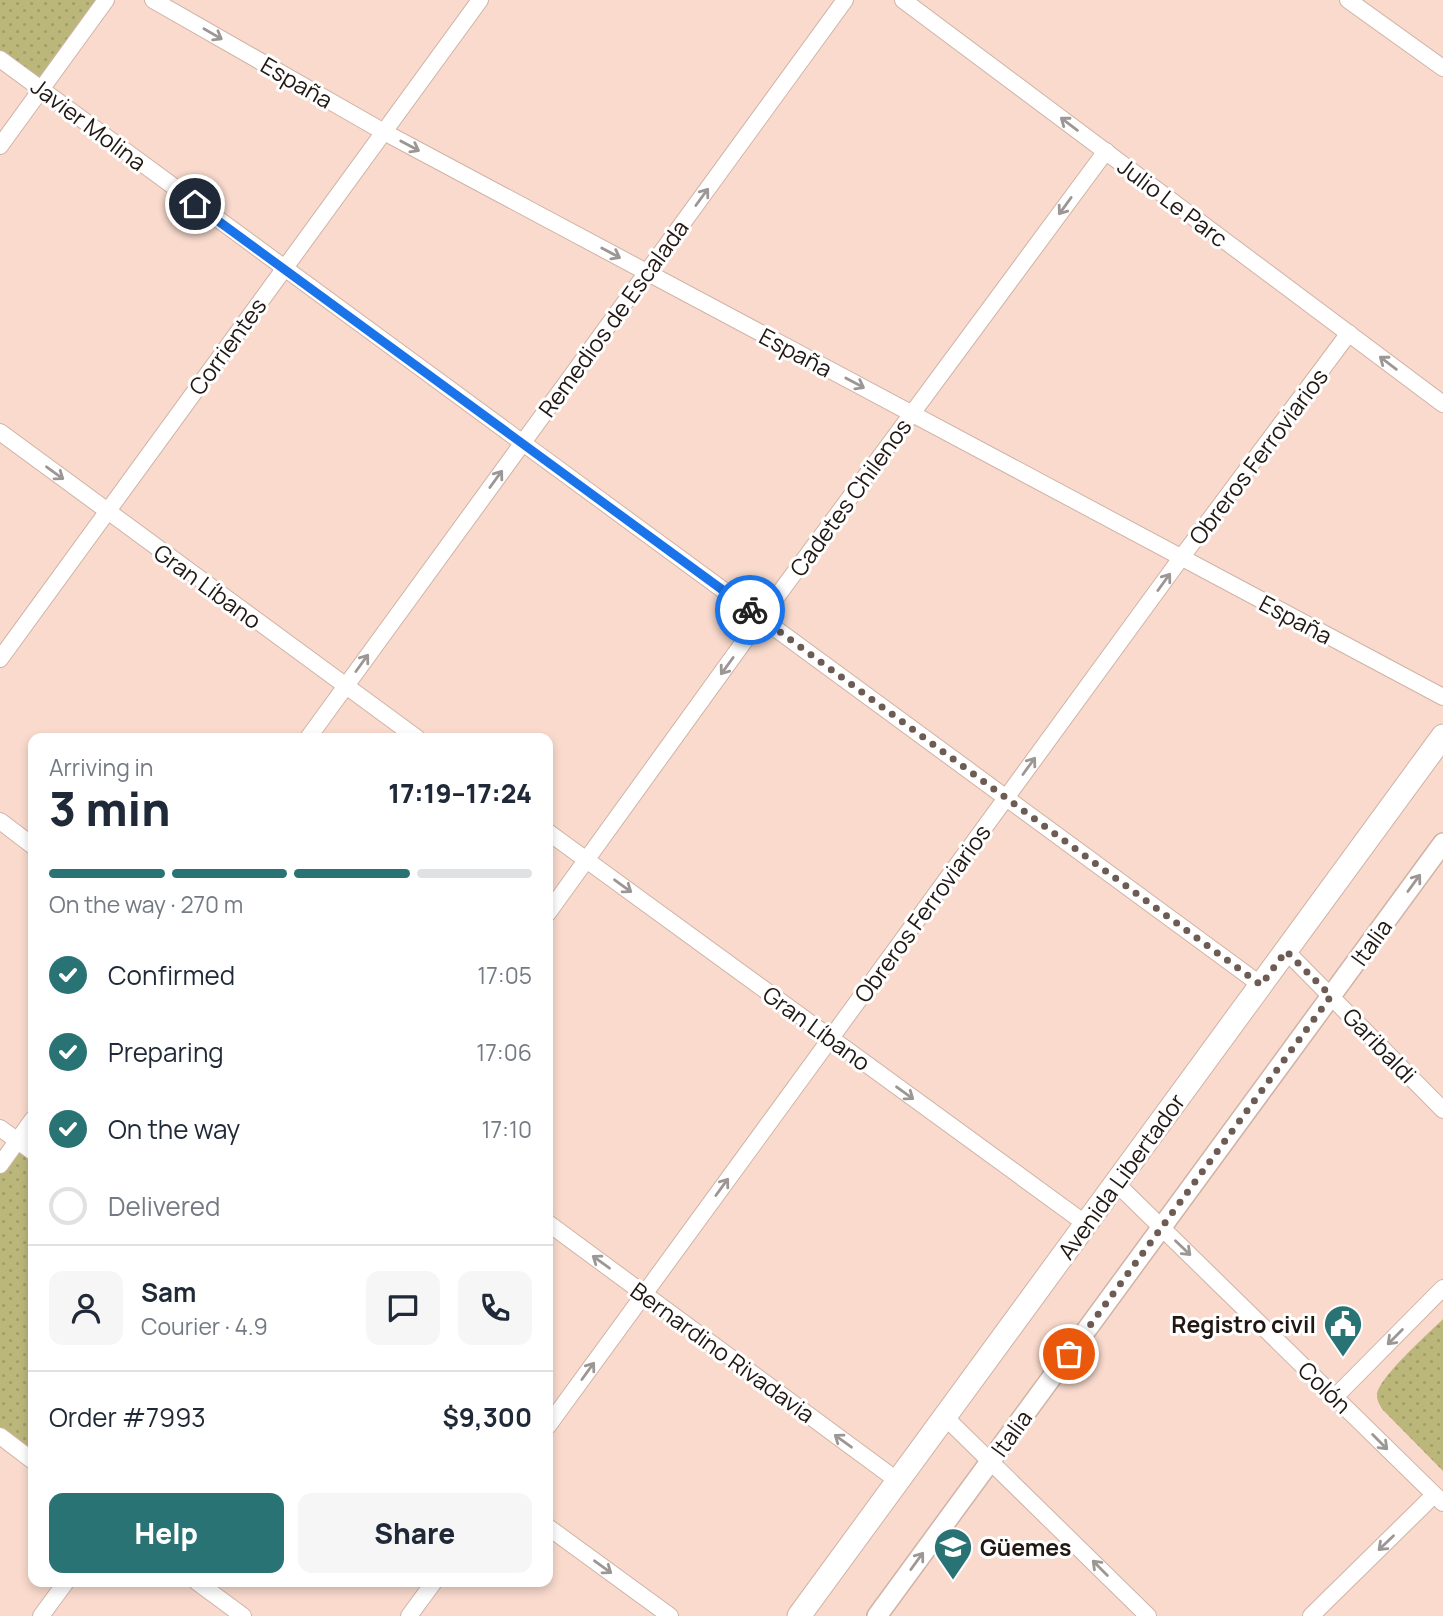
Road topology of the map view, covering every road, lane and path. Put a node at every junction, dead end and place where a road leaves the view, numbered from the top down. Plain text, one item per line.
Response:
1 (106, 0) edge
2 (153, 0) edge
3 (480, 0) edge
4 (845, 0) edge
5 (903, 0) edge
6 (1348, 0) edge
7 (0, 59) edge
8 (1443, 68) edge
9 (42, 89) junction
10 (384, 132) junction
11 (0, 146) edge
12 (1106, 151) junction
13 (284, 269) junction
14 (647, 272) junction
15 (1349, 333) junction
16 (1443, 404) edge
17 (912, 413) junction
18 (0, 432) edge
19 (522, 444) junction
20 (107, 511) junction
21 (1181, 558) junction
22 (761, 618) junction
23 (0, 659) edge
24 (345, 687) junction
25 (1443, 697) edge
26 (312, 733) edge
27 (410, 733) edge
28 (1440, 746) edge
29 (1006, 798) junction
30 (0, 821) edge
31 (553, 836) edge
32 (28, 842) edge
33 (1443, 843) edge
34 (587, 860) junction
35 (553, 906) edge
36 (1286, 951) junction
37 (1261, 985) junction
38 (1331, 996) junction
39 (831, 1039) junction
40 (1443, 1110) edge
41 (28, 1126) edge
42 (0, 1128) edge
43 (18, 1141) junction
44 (28, 1148) edge
45 (0, 1165) edge
46 (1116, 1183) junction
47 (1086, 1224) junction
48 (553, 1227) edge
49 (1161, 1227) junction
50 (1443, 1289) edge
51 (644, 1293) junction
52 (1335, 1397) junction
53 (945, 1417) junction
54 (553, 1419) edge
55 (0, 1436) edge
56 (28, 1457) edge
57 (991, 1460) junction
58 (898, 1481) junction
59 (1439, 1499) edge
60 (553, 1531) edge
61 (62, 1587) edge
62 (204, 1587) edge
63 (430, 1587) edge
64 (41, 1616) edge
65 (243, 1616) edge
66 (409, 1616) edge
67 (670, 1616) edge
68 (799, 1616) edge
69 (877, 1616) edge
70 (1149, 1616) edge
71 (1311, 1616) edge

1 - 9 street
2 -> 10 street, España
3 - 10 street, Corrientes
14 -> 4 street, Remedios de Escalada
12 -> 5 street, Julio Le Parc
6 - 8 street
7 - 9 street, Javier Molina
9 - 11 street
9 - 13 street, Javier Molina
10 - 13 street, Corrientes
10 -> 14 street, España
12 - 15 street, Julio Le Parc
12 -> 17 street, Cadetes Chilenos
13 - 19 street, Javier Molina
13 - 20 street, Corrientes
14 -> 17 street, España
14 - 19 street, Remedios de Escalada
16 -> 15 street, Julio Le Parc
15 - 21 street, Obreros Ferroviarios
17 - 21 street, España
17 - 22 street, Cadetes Chilenos
18 -> 20 street, Gran Líbano
19 - 22 street, Javier Molina
24 -> 19 street, Remedios de Escalada
20 - 23 street, Corrientes
20 - 24 street, Gran Líbano
21 - 25 street, España
29 -> 21 street, Obreros Ferroviarios
22 - 29 street, Javier Molina
22 -> 34 street, Cadetes Chilenos
24 - 26 street, Remedios de Escalada
24 - 27 street, Gran Líbano
28 - 36 main road, Avenida Libertador
29 - 37 street, Javier Molina
29 - 39 street, Obreros Ferroviarios
30 - 32 street
31 - 34 street, Gran Líbano
38 -> 33 street, Italia
34 - 35 street, Cadetes Chilenos
34 -> 39 street, Gran Líbano
36 - 37 main road, Avenida Libertador
36 - 38 street, Garibaldi
37 - 46 main road, Avenida Libertador
38 - 40 street, Garibaldi
38 - 49 street, Italia
39 -> 47 street, Gran Líbano
51 -> 39 street, Obreros Ferroviarios
41 - 43 street
42 - 43 street
43 - 44 street
43 - 45 street
46 - 47 main road, Avenida Libertador
46 - 49 street, Colón
47 - 53 main road, Avenida Libertador
51 -> 48 street, Bernardino Rivadavia
49 -> 52 street, Colón
49 - 57 street, Italia
50 -> 52 street
54 -> 51 street, Obreros Ferroviarios
58 -> 51 street, Bernardino Rivadavia
52 -> 59 street, Colón
53 - 57 street
53 - 58 main road, Avenida Libertador
55 - 56 street
69 -> 57 street, Italia
70 -> 57 street
58 - 68 main road, Avenida Libertador
59 -> 71 street
60 -> 67 street
61 - 64 street
62 - 65 street
63 - 66 street

